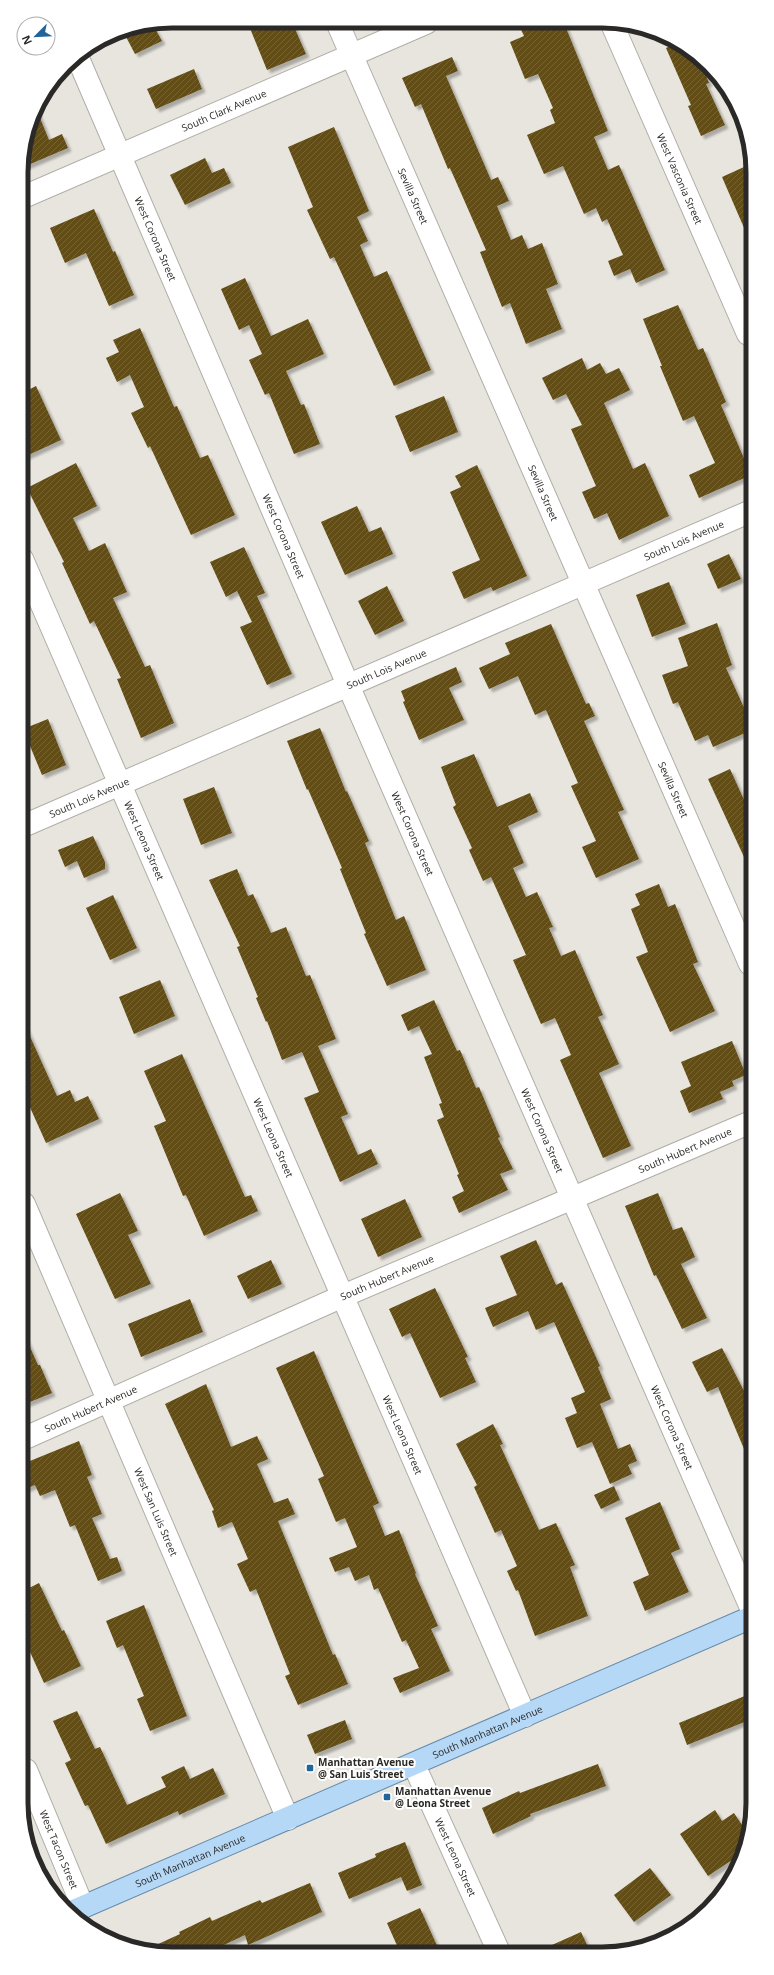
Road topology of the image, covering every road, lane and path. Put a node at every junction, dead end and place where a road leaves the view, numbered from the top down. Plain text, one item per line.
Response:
1 (340, 28) edge
2 (414, 28) edge
3 (614, 28) edge
4 (351, 55) junction
5 (80, 62) edge
6 (120, 155) junction
7 (28, 195) edge
8 (746, 329) edge
9 (746, 513) edge
10 (28, 573) edge
11 (583, 583) junction
12 (348, 685) junction
13 (120, 784) junction
14 (28, 824) edge
15 (746, 955) edge
16 (746, 1124) edge
17 (572, 1199) junction
18 (28, 1213) edge
19 (343, 1296) junction
20 (109, 1401) junction
21 (28, 1437) edge
22 (746, 1596) edge
23 (746, 1620) edge
24 (525, 1716) junction
25 (414, 1765) junction
26 (28, 1776) edge
27 (288, 1819) junction
28 (76, 1910) edge
29 (497, 1947) edge

1 - 4 street, Sevilla Street
2 - 4 street, South Clark Avenue
3 - 8 street, West Vasconia Street
4 - 6 street, South Clark Avenue
4 - 11 street, Sevilla Street
5 - 6 street, West Corona Street
6 - 7 street, South Clark Avenue
6 - 12 street, West Corona Street
9 - 11 street, South Lois Avenue
10 - 13 street, West Leona Street
11 - 12 street, South Lois Avenue
11 - 15 street, Sevilla Street
12 - 13 street, South Lois Avenue
12 - 17 street, West Corona Street
13 - 14 street, South Lois Avenue
13 - 19 street, West Leona Street
16 - 17 street, South Hubert Avenue
17 - 19 street, South Hubert Avenue
17 - 22 street, West Corona Street
18 - 20 street, West San Luis Street
19 - 20 street, South Hubert Avenue
19 - 24 street, West Leona Street
20 - 21 street, South Hubert Avenue
20 - 27 street, West San Luis Street
23 - 24 main road, South Manhattan Avenue
24 - 25 main road, South Manhattan Avenue
25 - 27 main road, South Manhattan Avenue
25 - 29 street, West Leona Street
26 - 28 street, West Tacon Street
27 - 28 main road, South Manhattan Avenue

